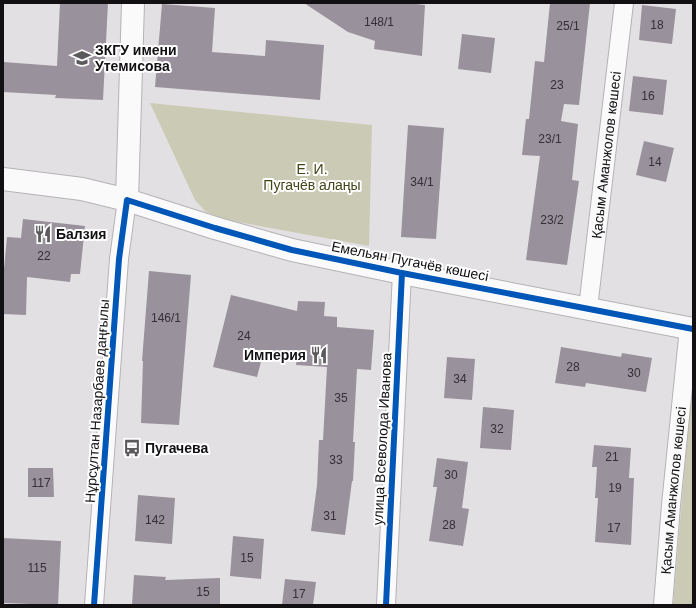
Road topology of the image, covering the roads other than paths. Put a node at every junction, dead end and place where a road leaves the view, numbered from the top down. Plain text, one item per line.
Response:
1 (133, 3) edge
2 (624, 3) edge
3 (3, 179) edge
4 (127, 200) junction
5 (402, 273) junction
6 (588, 308) junction
7 (691, 328) edge
8 (94, 605) edge
9 (386, 605) edge
10 (663, 605) edge

1 - 4 street, Нұрсұлтан Назарбаев даңғылы
2 - 6 street, Қасым Аманжолов көшесі
3 - 4 street, Емельян Пугачёв көшесі
4 - 5 street, Емельян Пугачёв көшесі
4 - 8 street, Нұрсұлтан Назарбаев даңғылы
5 - 6 street, Емельян Пугачёв көшесі
5 - 9 street, улица Всеволода Иванова
6 - 7 street, Емельян Пугачёв көшесі
7 - 10 street, Қасым Аманжолов көшесі

